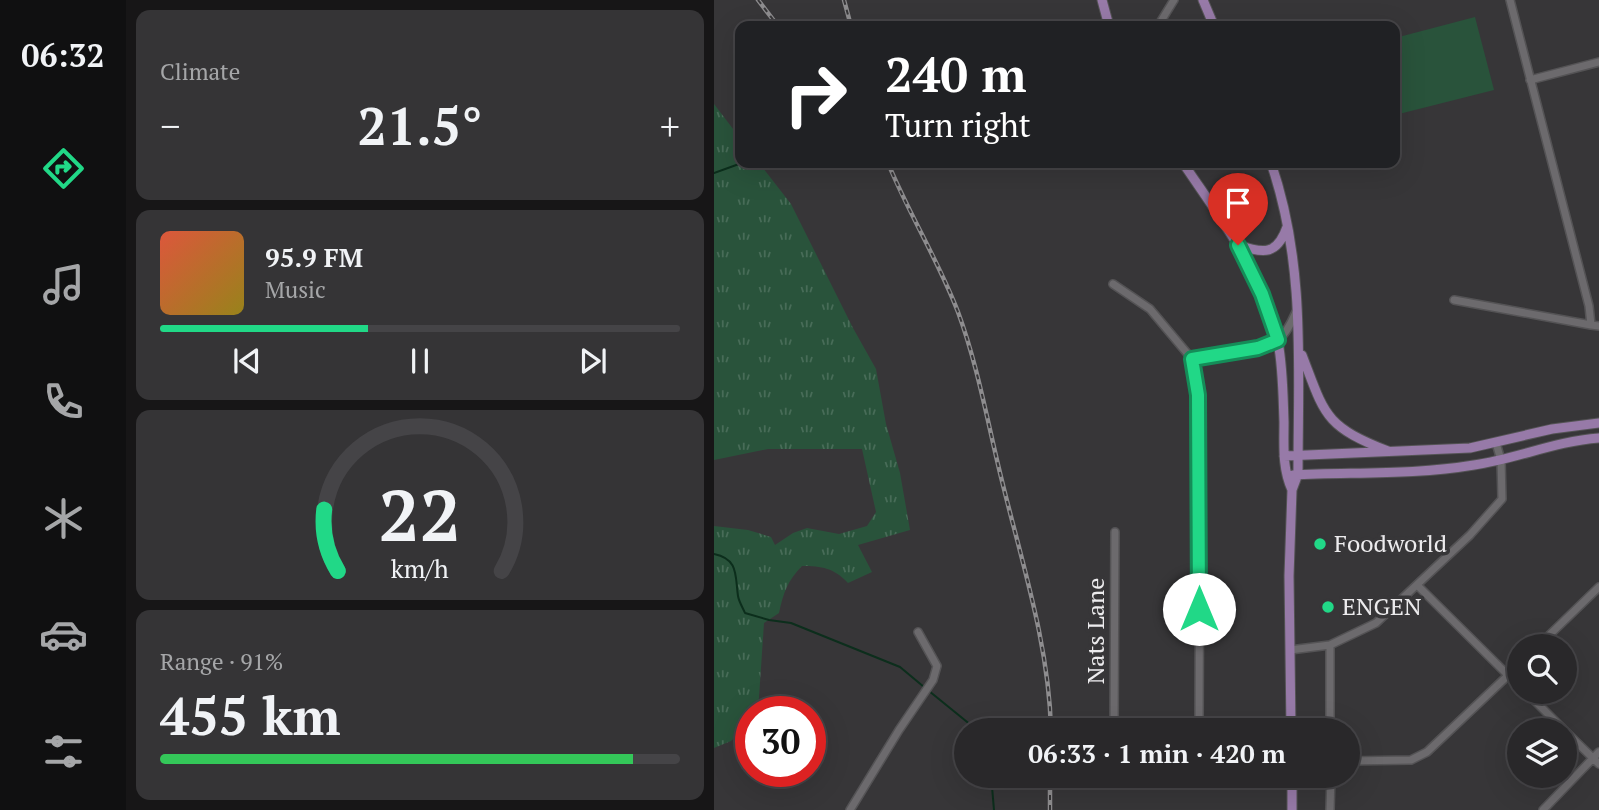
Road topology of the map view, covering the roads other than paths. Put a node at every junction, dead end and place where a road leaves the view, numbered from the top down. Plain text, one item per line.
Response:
1 (1101, 0) edge
2 (1174, 0) edge
3 (1203, 0) edge
4 (1510, 0) edge
5 (1107, 21) edge
6 (1161, 21) edge
7 (1212, 21) edge
8 (1599, 62) edge
9 (1530, 80) junction
10 (1186, 168) edge
11 (1273, 168) edge
12 (1288, 225) junction
13 (1238, 245) junction
14 (1113, 284) dead end
15 (1454, 300) dead end
16 (1297, 310) junction
17 (1595, 326) edge
18 (1278, 340) junction
19 (1300, 350) junction
20 (1192, 359) junction
21 (1599, 423) edge
22 (1599, 438) edge
23 (1496, 443) junction
24 (1391, 452) junction
25 (1284, 456) junction
26 (1298, 456) junction
27 (1501, 460) junction
28 (1298, 474) junction
29 (1285, 475) junction
30 (1292, 490) junction
31 (1115, 532) dead end
32 (1418, 586) junction
33 (1599, 587) edge
34 (918, 632) dead end
35 (1550, 634) edge
36 (1330, 645) junction
37 (1290, 650) junction
38 (1507, 674) edge
39 (1507, 676) edge
40 (1538, 704) edge
41 (1114, 718) edge
42 (1199, 718) edge
43 (1291, 718) edge
44 (1331, 718) edge
45 (1552, 718) edge
46 (1577, 740) edge
47 (1596, 755) edge
48 (1360, 761) edge
49 (1599, 764) edge
50 (1292, 788) edge
51 (1331, 788) edge
52 (850, 810) edge
53 (1292, 810) edge
54 (1330, 810) edge
55 (1544, 810) edge

1 - 5 main road
2 - 6 street
3 - 7 main road
4 - 9 street
8 - 9 street
9 - 17 street
10 - 13 main road
11 - 12 main road
12 - 13 main road
12 - 16 main road
13 - 18 main road
14 - 20 street
15 - 17 street
16 - 18 street
16 - 19 main road
18 - 20 street
18 - 25 main road
19 - 24 main road
19 - 26 main road
20 - 42 street
21 - 23 main road
22 - 27 main road
23 - 24 main road
23 - 27 street
24 - 26 main road
25 - 26 main road
25 - 29 main road
26 - 28 main road
27 - 28 main road
27 - 32 street
28 - 29 main road
28 - 30 main road
29 - 30 main road
30 - 37 main road
31 - 41 street, Nats Lane
32 - 36 street
32 - 38 street
33 - 35 street
34 - 52 street
36 - 37 street
36 - 44 street
37 - 43 main road
39 - 48 street
40 - 45 street
46 - 47 street
47 - 49 street
47 - 55 street
50 - 53 main road
51 - 54 street

